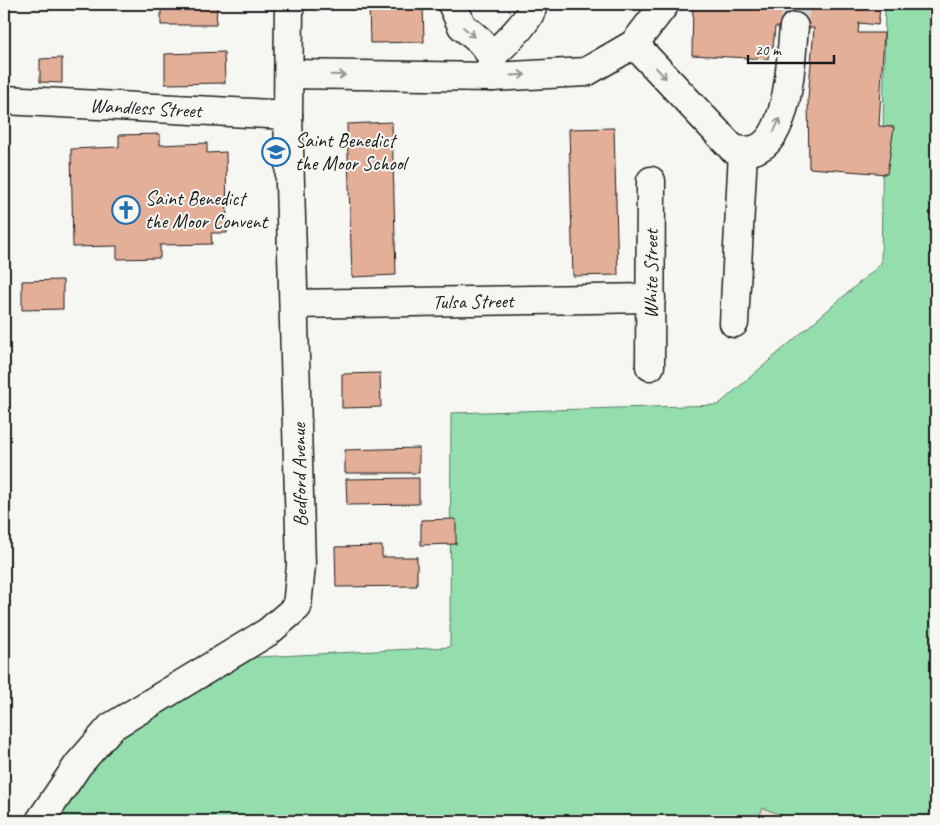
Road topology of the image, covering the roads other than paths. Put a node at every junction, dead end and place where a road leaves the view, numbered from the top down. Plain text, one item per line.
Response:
1 (289, 4) edge
2 (452, 4) edge
3 (533, 4) edge
4 (665, 4) edge
5 (795, 12) tunnel mouth
6 (634, 44) junction
7 (492, 66) junction
8 (290, 74) junction
9 (4, 100) edge
10 (288, 115) junction
11 (743, 152) junction
12 (651, 181) dead end
13 (651, 298) junction
14 (294, 304) junction
15 (734, 323) dead end
16 (650, 366) dead end
17 (40, 821) edge

1 - 8 street, Bedford Avenue
2 -> 7 street
3 - 7 street
4 - 6 street
11 -> 5 street
7 -> 6 street
6 -> 11 street
8 -> 7 street
8 - 10 street, Bedford Avenue
9 - 10 street, Wandless Street
10 - 14 street, Bedford Avenue
11 - 15 street
12 - 13 street, White Street
13 - 14 street, Tulsa Street
13 - 16 street, White Street
14 - 17 street, Bedford Avenue

